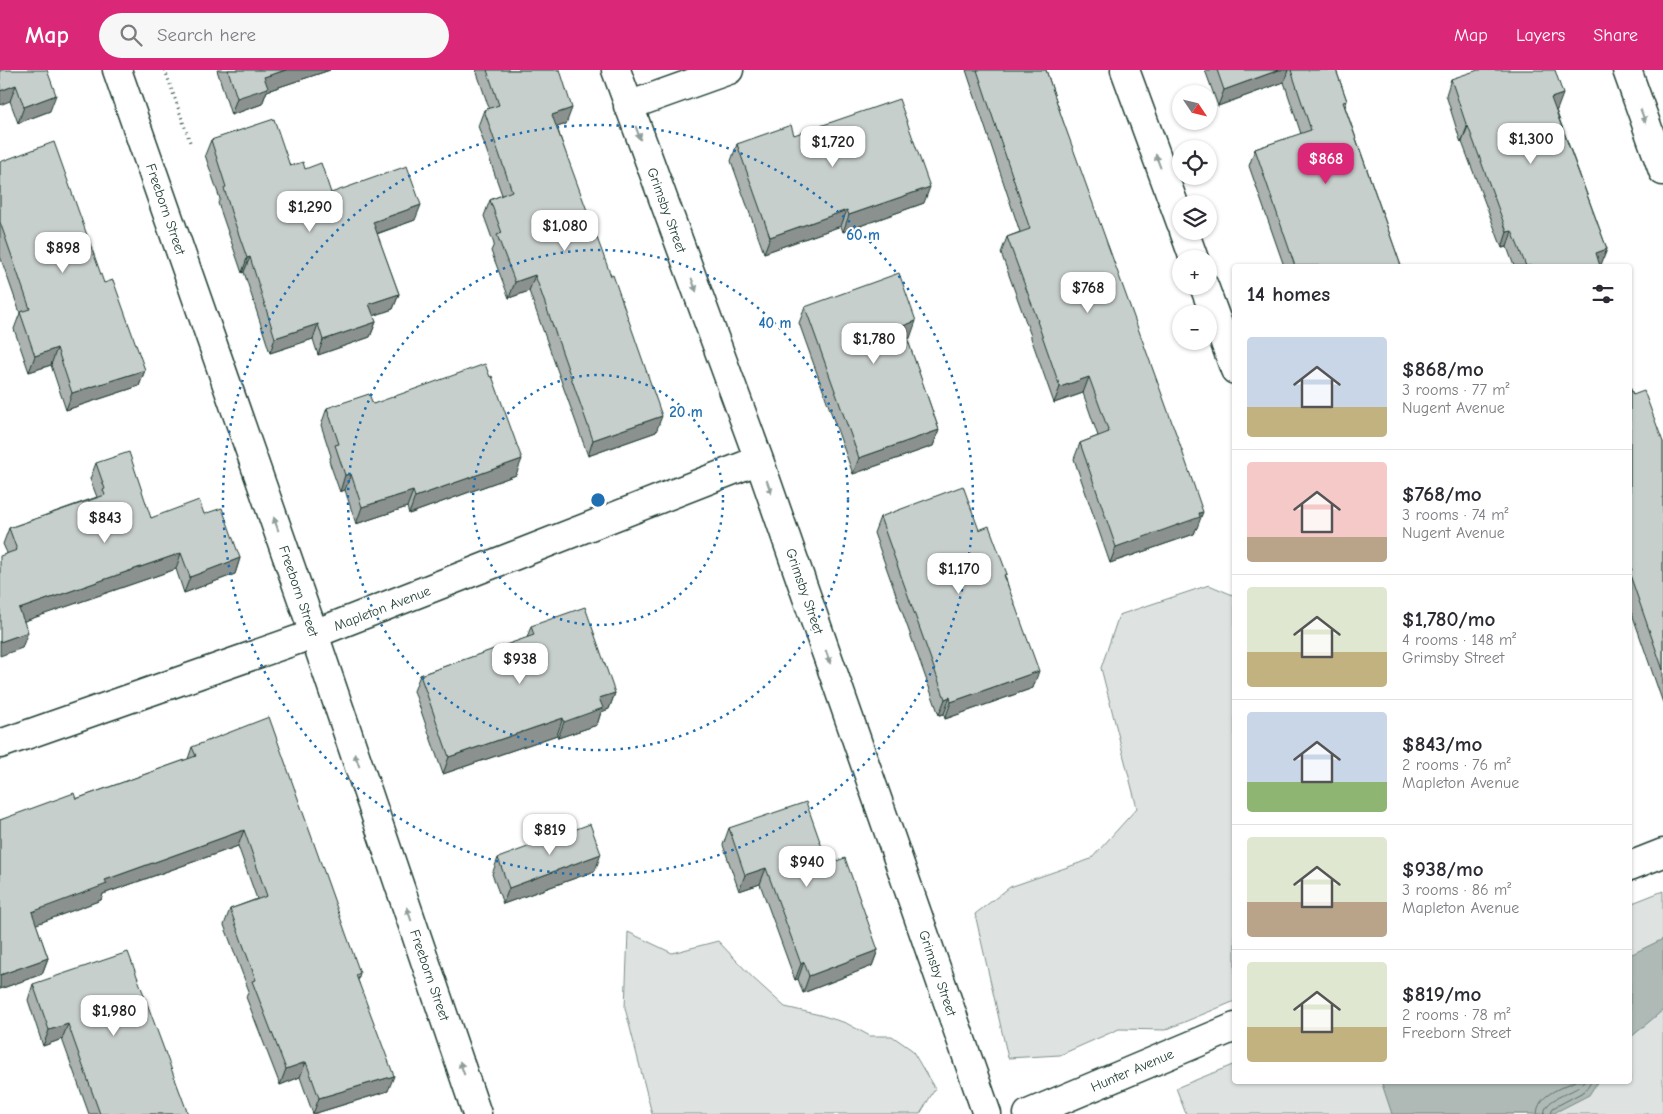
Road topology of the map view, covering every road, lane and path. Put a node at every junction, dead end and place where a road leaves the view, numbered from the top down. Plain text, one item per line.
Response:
1 (117, 70) edge
2 (165, 70) edge
3 (616, 70) edge
4 (729, 70) edge
5 (1125, 70) edge
6 (1627, 70) edge
7 (628, 106) junction
8 (190, 142) dead end
9 (1663, 172) edge
10 (1172, 199) edge
11 (1207, 295) edge
12 (1232, 362) edge
13 (759, 460) junction
14 (314, 634) junction
15 (0, 744) edge
16 (1663, 853) edge
17 (1632, 865) edge
18 (1232, 1028) edge
19 (477, 1114) edge
20 (987, 1114) edge
21 (1028, 1114) edge

14 -> 1 street, Freeborn Street
2 - 8 path
3 - 7 street, Grimsby Street
4 - 7 street
10 -> 5 street
6 -> 9 street
7 -> 13 street, Grimsby Street
11 - 12 street
13 - 14 street, Mapleton Avenue
13 -> 20 street, Grimsby Street
14 - 15 street, Mapleton Avenue
19 -> 14 street, Freeborn Street
16 - 17 street
18 - 21 street, Hunter Avenue

